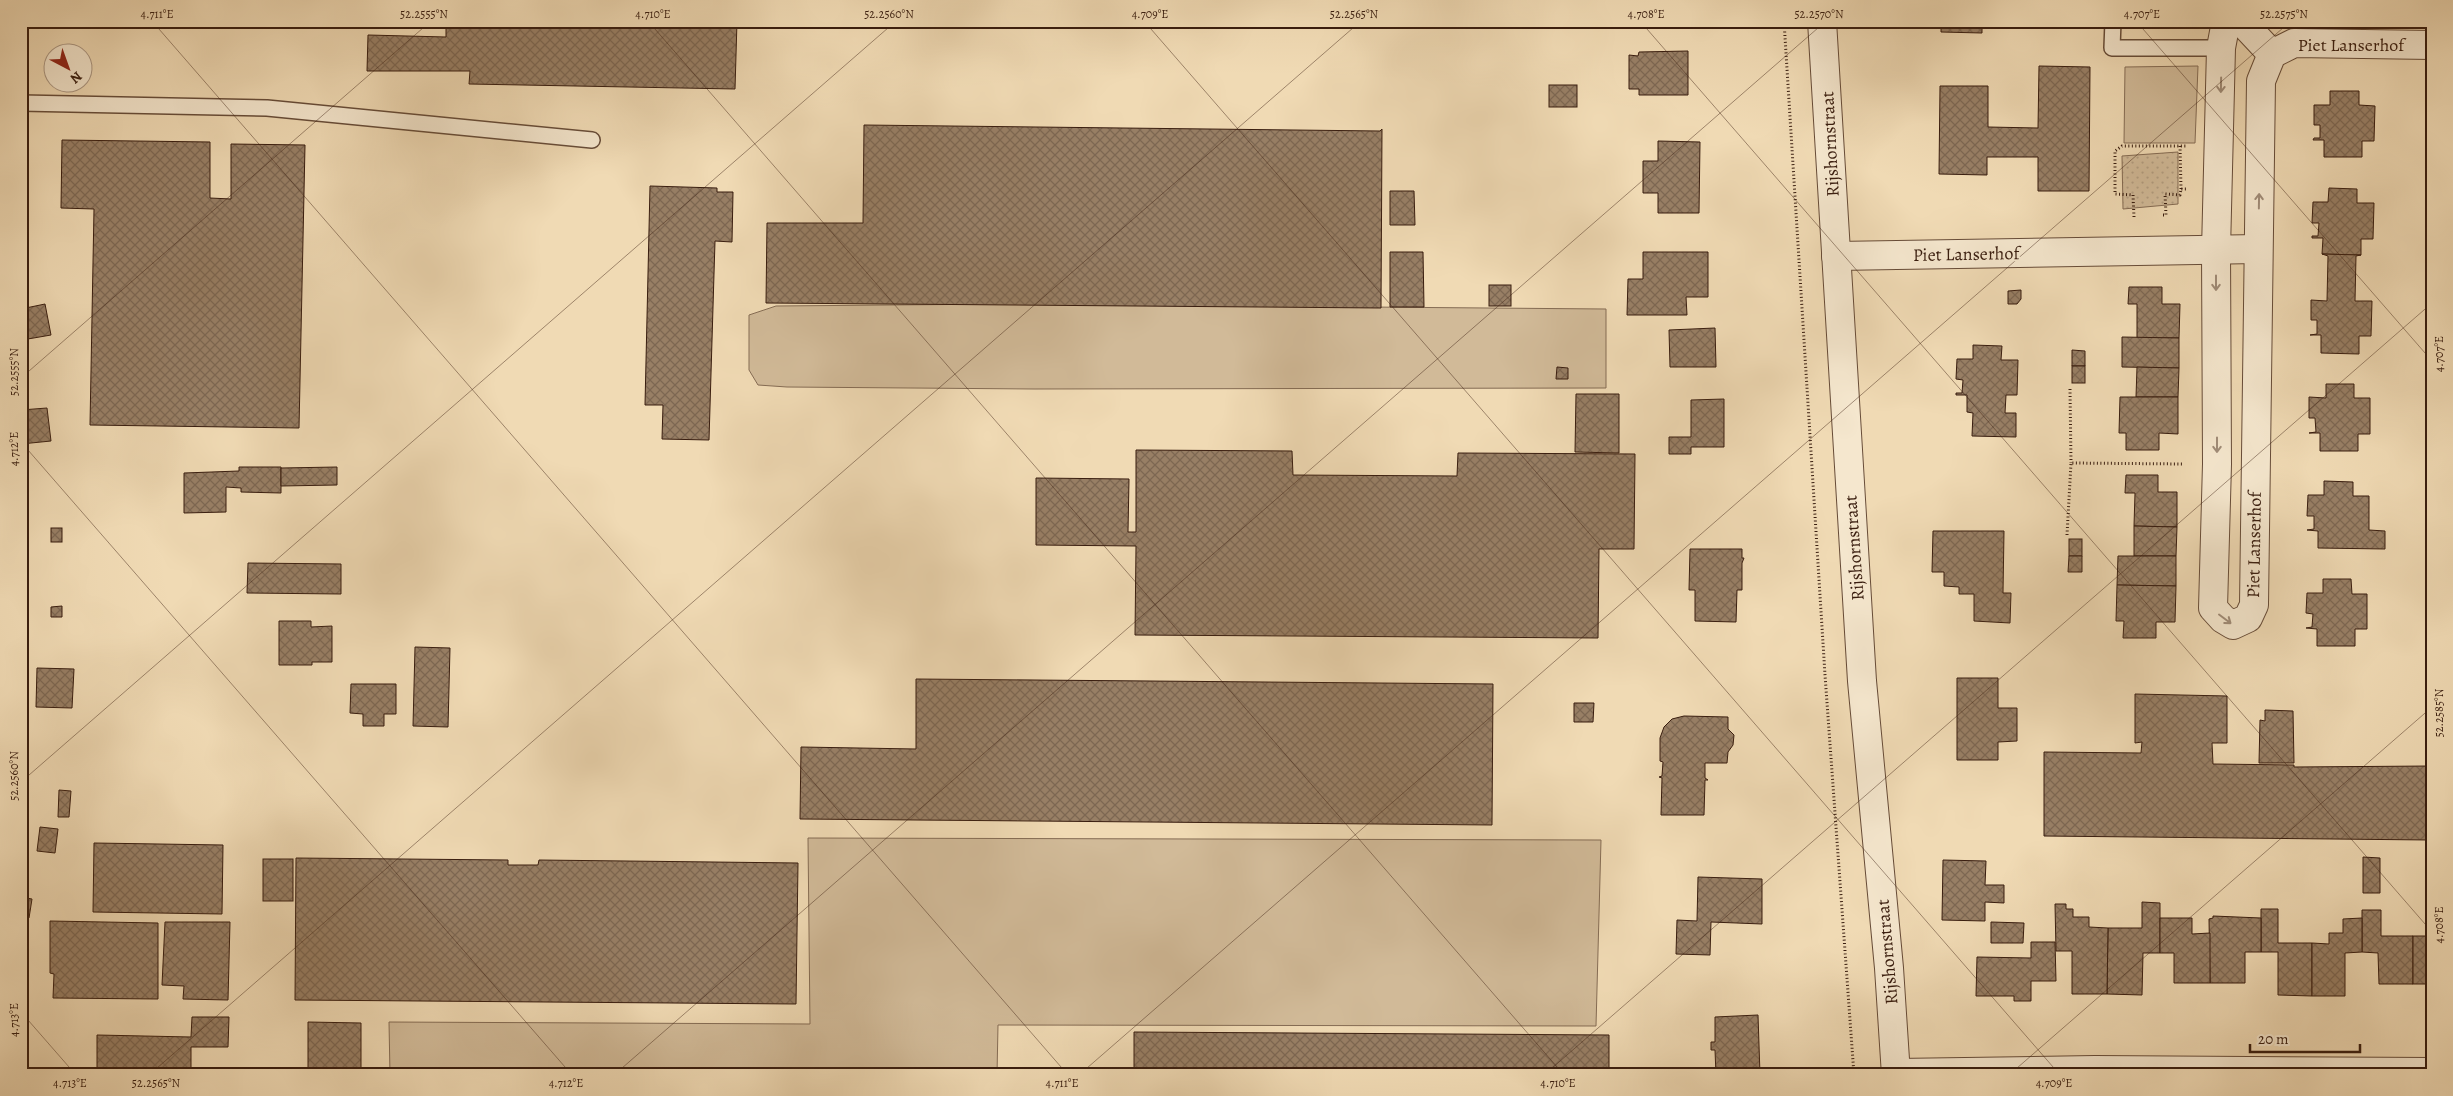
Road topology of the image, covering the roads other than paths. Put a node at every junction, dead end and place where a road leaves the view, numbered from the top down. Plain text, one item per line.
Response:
1 (1822, 21) edge
2 (2113, 21) edge
3 (2231, 21) edge
4 (2241, 21) edge
5 (2432, 45) edge
6 (2221, 48) junction
7 (2272, 54) junction
8 (21, 103) edge
9 (592, 140) dead end
10 (2258, 249) junction
11 (2216, 250) junction
12 (1836, 256) junction
13 (2432, 1072) edge
14 (2333, 1073) edge
15 (1896, 1074) edge

1 - 12 street, Rijshornstraat
2 - 6 lane
3 - 6 street, Piet Lanserhof
4 - 7 street, Piet Lanserhof
5 - 7 street, Piet Lanserhof
6 -> 11 street, Piet Lanserhof
10 -> 7 street, Piet Lanserhof
8 - 9 lane
10 - 11 street, Piet Lanserhof
11 -> 10 street, Piet Lanserhof
11 - 12 street, Piet Lanserhof
12 - 15 street, Rijshornstraat
13 - 14 street
14 - 15 street

